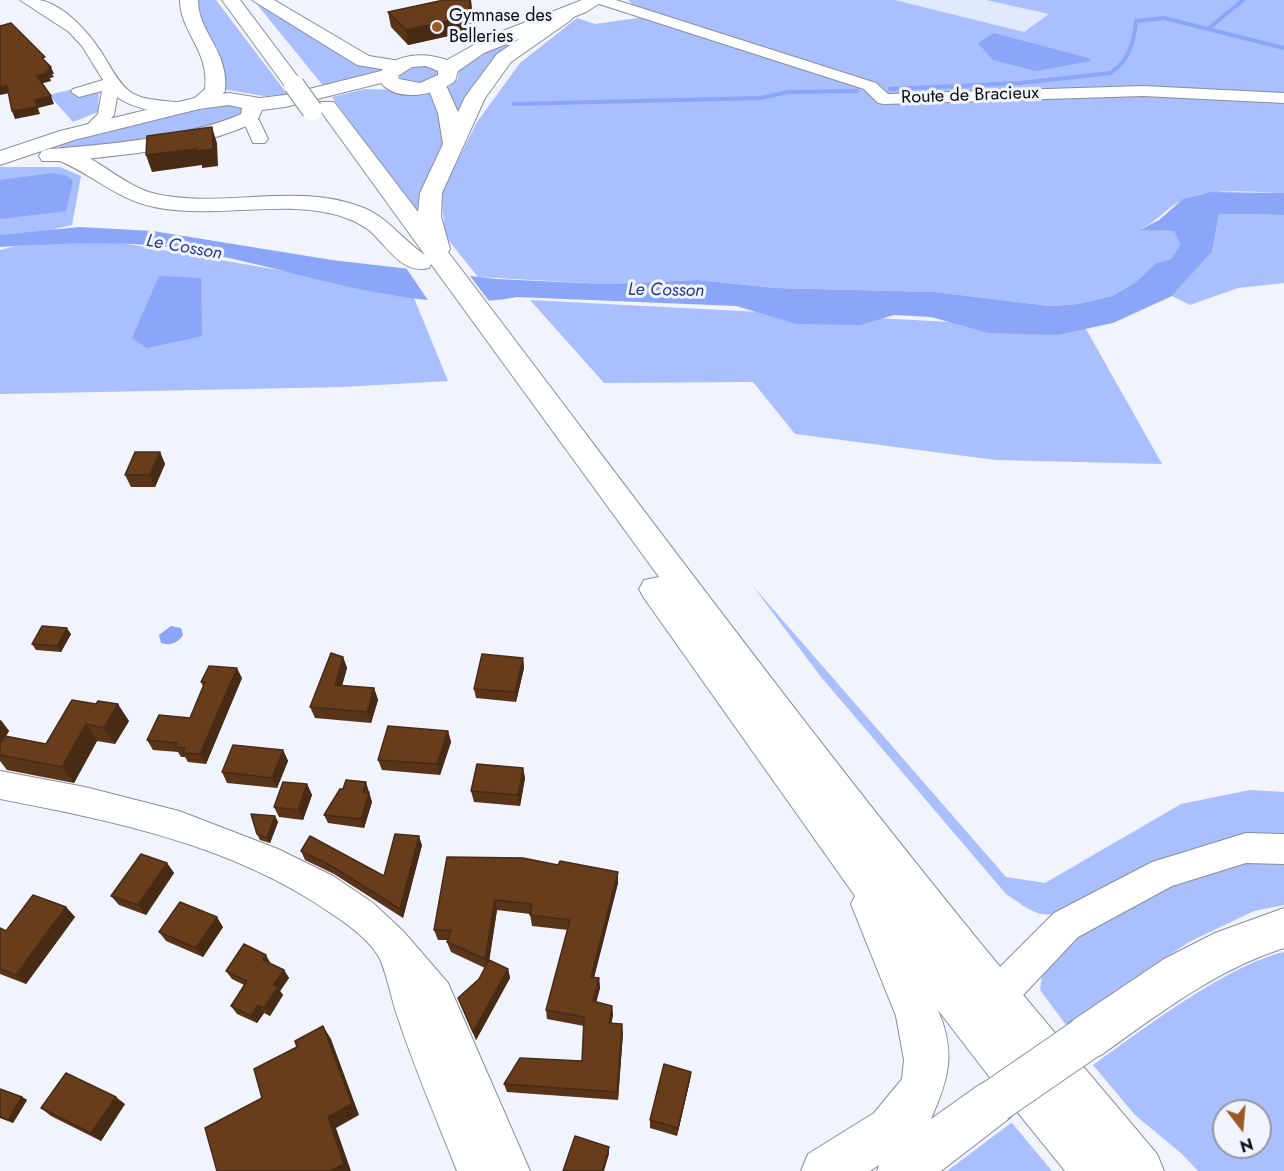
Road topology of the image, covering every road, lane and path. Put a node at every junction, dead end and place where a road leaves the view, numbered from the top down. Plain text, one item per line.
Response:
1 (27, 0) edge
2 (189, 0) edge
3 (231, 0) edge
4 (246, 0) edge
5 (261, 0) edge
6 (596, 0) edge
7 (601, 0) edge
8 (565, 15) junction
9 (500, 40) junction
10 (425, 61) junction
11 (394, 75) junction
12 (442, 77) junction
13 (111, 84) junction
14 (302, 84) junction
15 (79, 92) dead end
16 (1284, 98) edge
17 (191, 105) junction
18 (248, 113) junction
19 (92, 129) junction
20 (258, 139) dead end
21 (452, 142) junction
22 (58, 151) junction
23 (0, 159) edge
24 (432, 264) junction
25 (470, 316) junction
26 (0, 785) edge
27 (1284, 849) edge
28 (860, 871) junction
29 (1284, 928) edge
30 (391, 943) junction
31 (996, 997) junction
32 (477, 1171) edge
33 (510, 1171) edge
34 (825, 1171) edge
35 (901, 1171) edge
36 (1096, 1171) edge
37 (1140, 1171) edge

1 - 13 street
2 - 17 main road
3 - 14 main road
4 - 14 main road
5 - 11 main road
6 - 8 main road
7 - 16 street, Route de Bracieux
8 - 9 main road
8 - 21 main road
9 - 10 main road
9 - 12 main road
10 - 11 main road
10 - 12 main road
11 - 12 main road
11 - 18 main road
12 - 21 main road
13 - 15 street
13 - 17 street
13 - 19 street
14 - 24 main road, bridge
17 - 18 main road
17 - 19 main road
18 - 20 street
18 - 22 main road
19 - 22 main road
21 - 24 main road
22 - 23 main road
22 - 24 main road
24 - 25 main road
25 - 28 main road
25 - 31 main road
26 - 30 street
27 - 31 street
28 - 34 main road
28 - 36 main road
29 - 35 main road, bridge
30 - 32 street
30 - 33 street
31 - 37 main road

